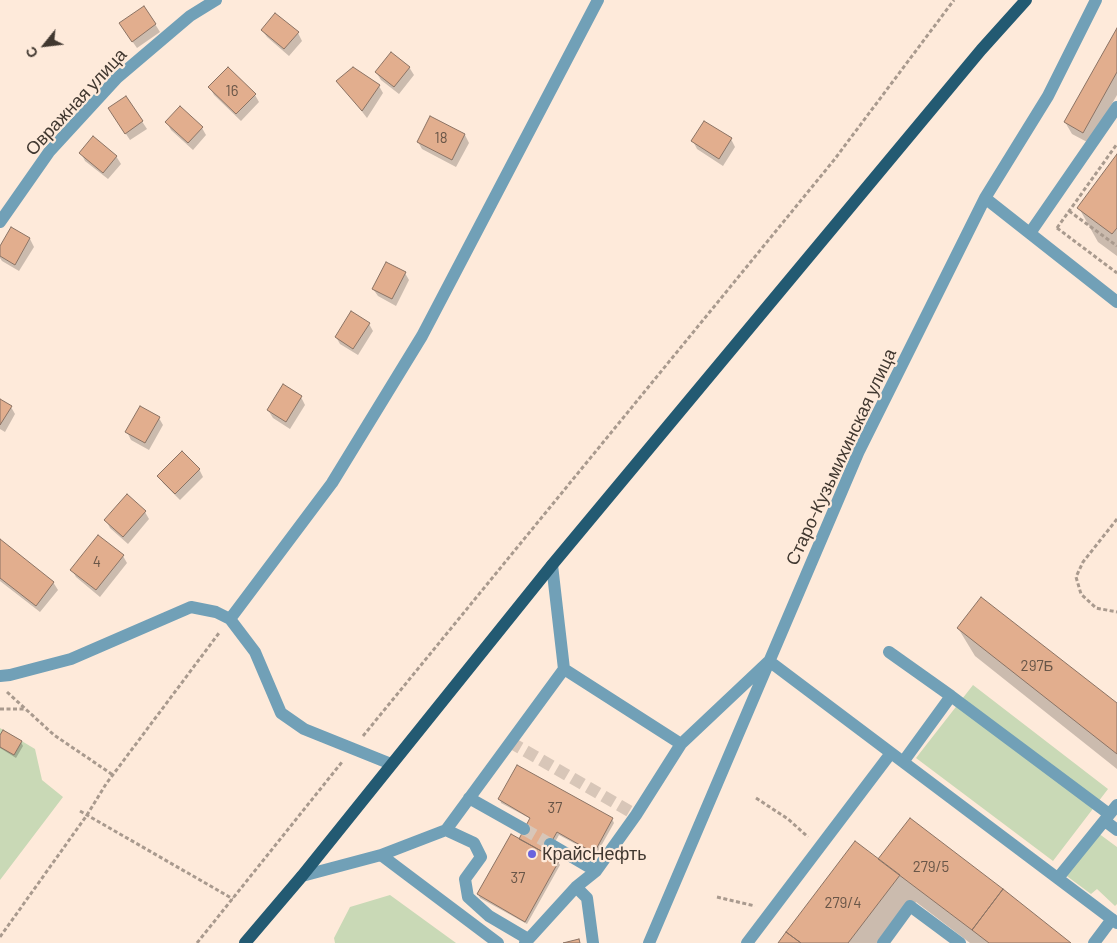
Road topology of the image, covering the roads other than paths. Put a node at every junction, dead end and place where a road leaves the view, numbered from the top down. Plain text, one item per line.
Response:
1 (216, 0) edge
2 (598, 0) edge
3 (1026, 0) edge
4 (1096, 0) edge
5 (1117, 107) edge
6 (984, 198) junction
7 (0, 222) edge
8 (1030, 233) junction
9 (1117, 302) edge
10 (552, 565) junction
11 (230, 619) junction
12 (889, 652) dead end
13 (769, 661) junction
14 (564, 669) junction
15 (0, 676) edge
16 (951, 696) junction
17 (681, 744) junction
18 (891, 753) junction
19 (903, 762) junction
20 (391, 764) junction
21 (469, 798) junction
22 (1110, 813) edge
23 (524, 829) tunnel mouth
24 (446, 830) junction
25 (1117, 830) edge
26 (550, 844) tunnel mouth
27 (382, 855) junction
28 (596, 872) junction
29 (302, 876) junction
30 (1058, 878) junction
31 (576, 888) junction
32 (1115, 921) edge
33 (526, 941) edge
34 (245, 943) edge
35 (498, 943) edge
36 (593, 943) edge
37 (649, 943) edge
38 (747, 943) edge
39 (883, 943) edge
40 (960, 943) edge
41 (1094, 943) edge

1 - 7 street, Овражная улица
2 - 11 street
3 - 10 main road
4 - 6 street, Старо-Кузьмихинская улица
5 - 8 street
6 - 8 street
6 - 13 street, Старо-Кузьмихинская улица
8 - 9 street
10 - 14 street
10 - 20 main road
11 - 15 street
11 - 20 street
12 - 16 street
13 - 17 street
13 - 18 street
13 - 37 street, Старо-Кузьмихинская улица
14 - 17 street
14 - 21 street
16 - 19 street
16 - 22 street
17 - 28 street
18 - 19 street
18 - 38 street
19 - 30 street
20 - 29 main road
21 - 23 street
21 - 24 street
22 - 25 street
22 - 30 street
24 - 27 street
24 - 33 street
26 - 28 street
27 - 29 street
27 - 35 street
28 - 31 street
29 - 34 main road
30 - 32 street
31 - 33 street
31 - 36 street
32 - 41 street
39 - 40 street

